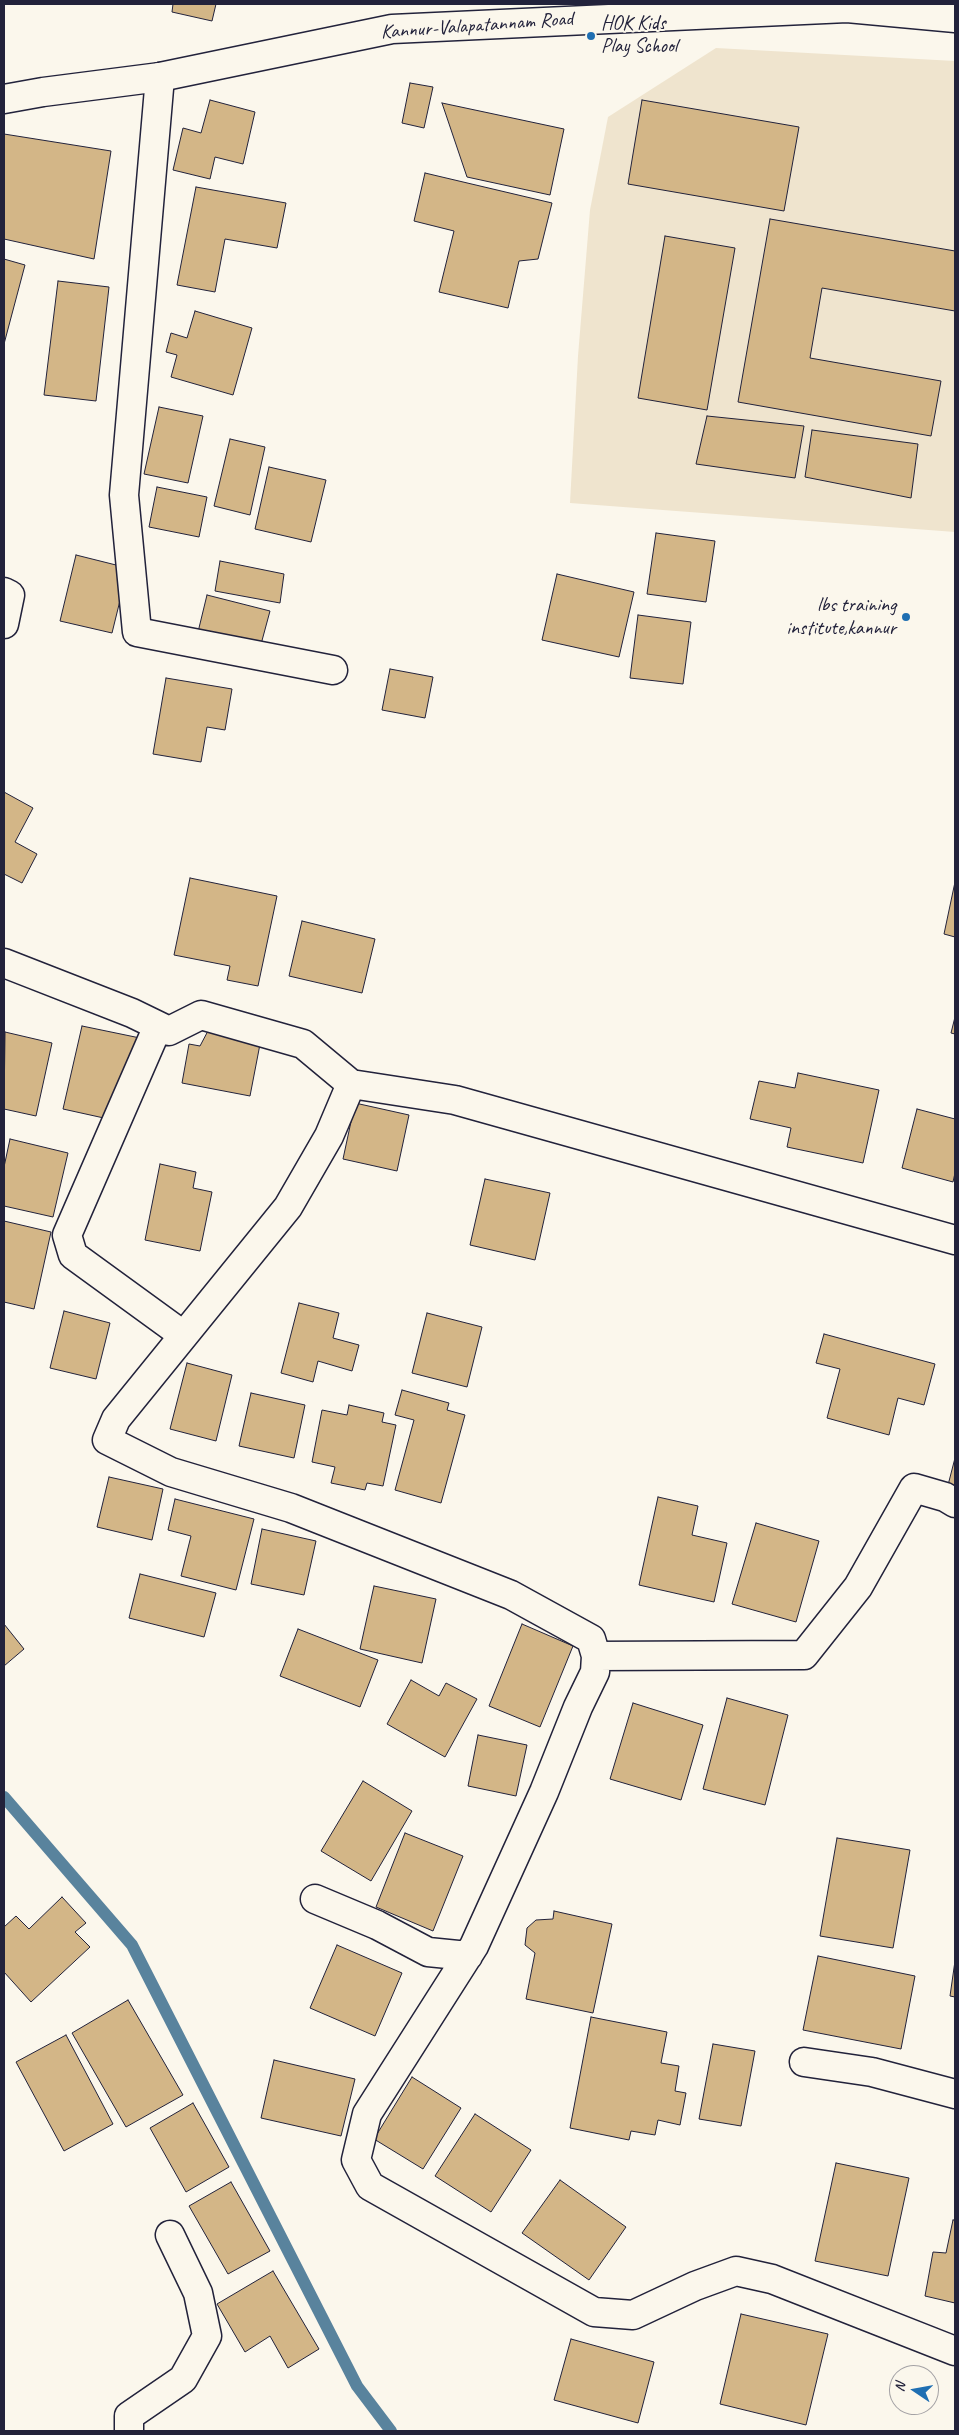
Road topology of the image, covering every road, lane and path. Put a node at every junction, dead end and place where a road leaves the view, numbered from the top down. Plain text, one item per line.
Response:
1 (955, 18) edge
2 (160, 77) junction
3 (4, 99) edge
4 (4, 592) edge
5 (4, 624) edge
6 (333, 670) dead end
7 (4, 963) edge
8 (158, 1026) junction
9 (351, 1084) junction
10 (955, 1240) edge
11 (183, 1335) junction
12 (955, 1504) edge
13 (596, 1656) junction
14 (314, 1899) dead end
15 (468, 1956) junction
16 (804, 2062) dead end
17 (955, 2094) edge
18 (170, 2235) dead end
19 (955, 2351) edge
20 (129, 2431) edge

1 - 2 street, Kannur-Valapatannam Road
2 - 3 street, Kannur-Valapatannam Road
2 - 6 street
4 - 5 street
7 - 8 street
8 - 9 street
8 - 11 street
9 - 10 street
9 - 11 street
11 - 13 street
12 - 13 street
13 - 15 street
14 - 15 street
15 - 19 street
16 - 17 street
18 - 20 street

